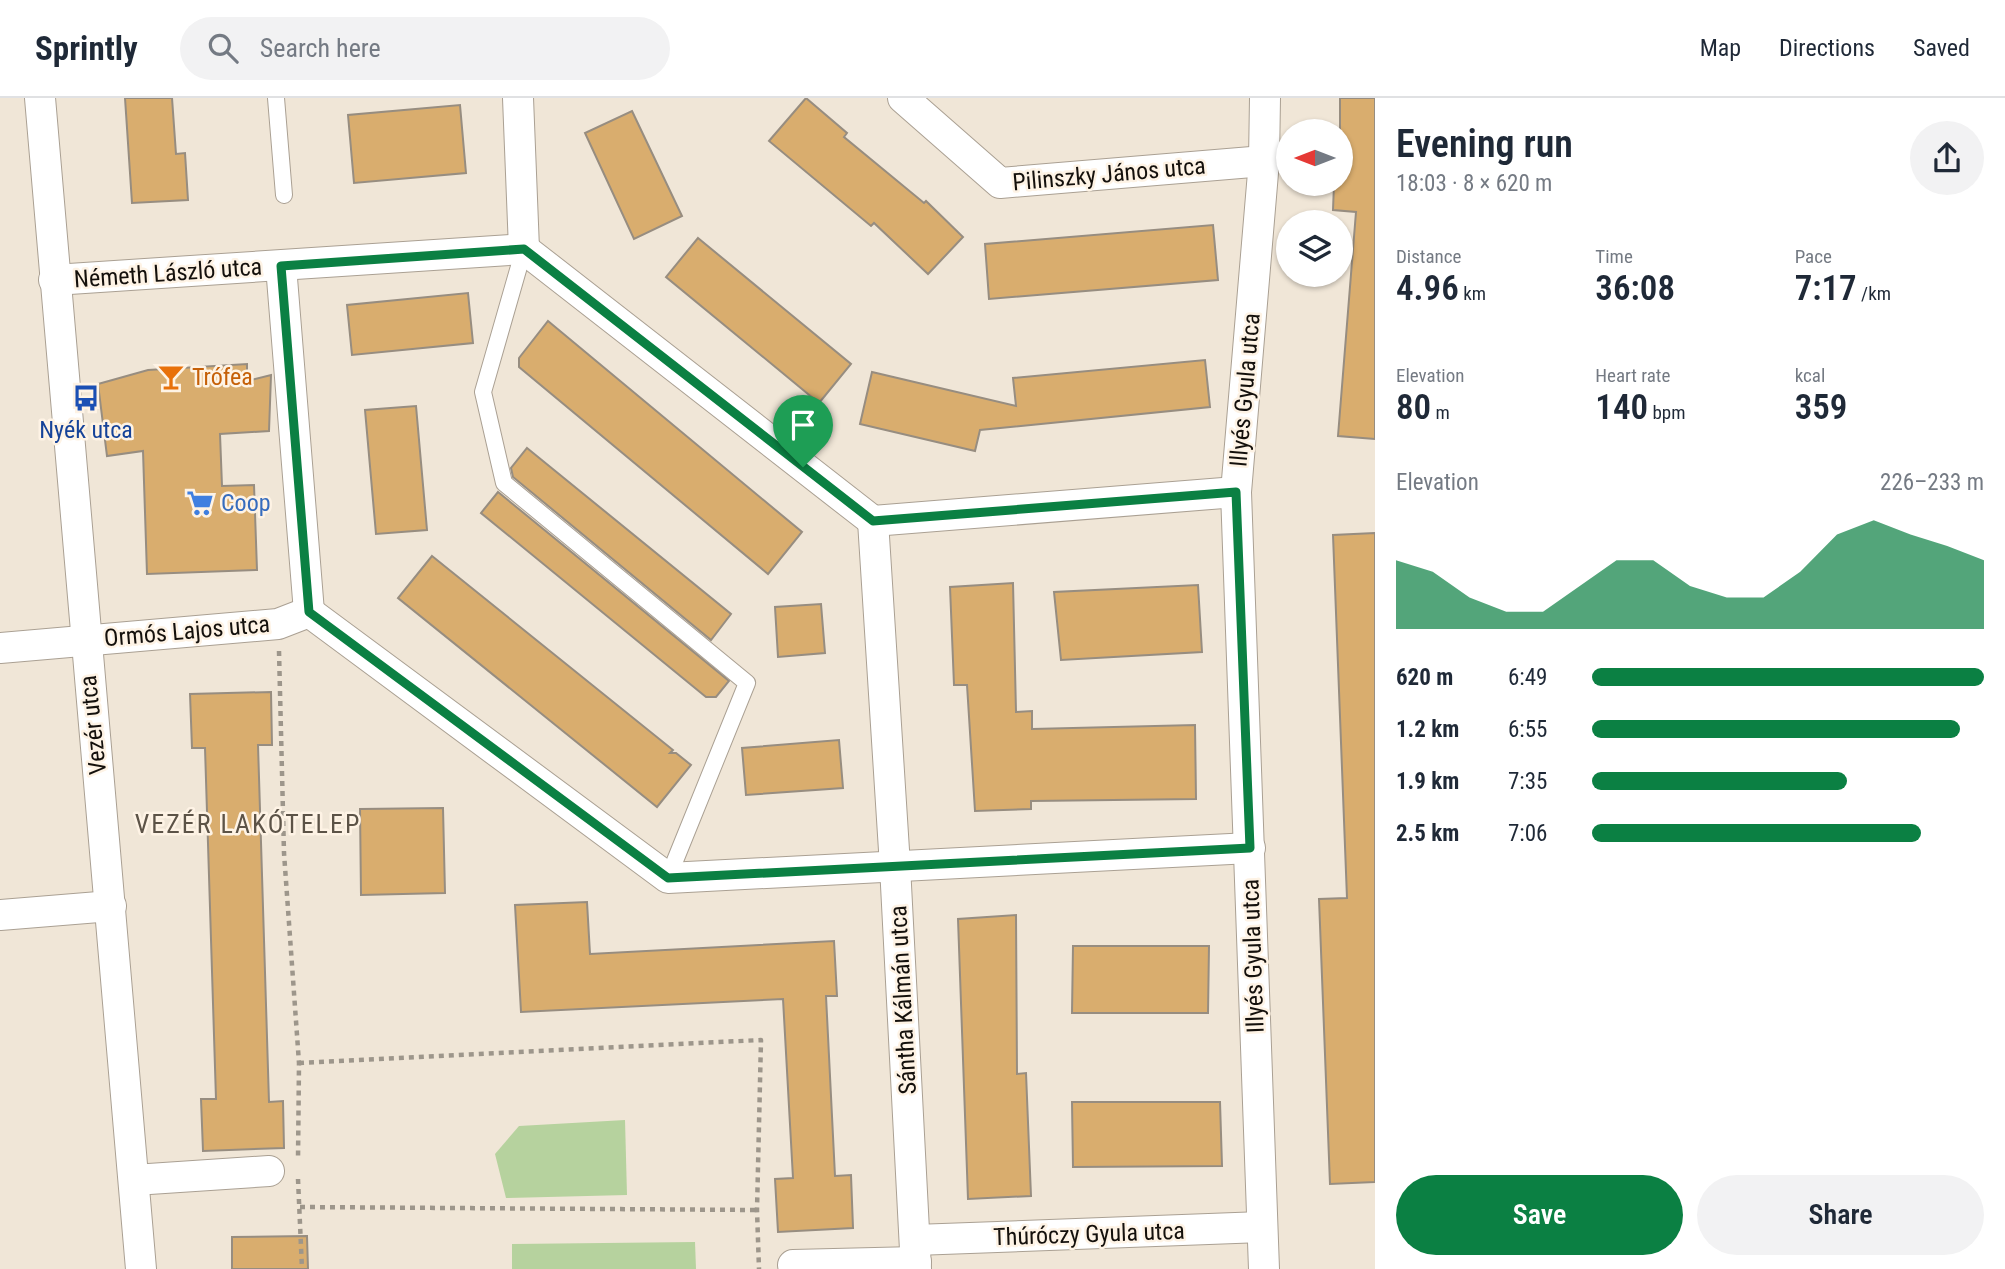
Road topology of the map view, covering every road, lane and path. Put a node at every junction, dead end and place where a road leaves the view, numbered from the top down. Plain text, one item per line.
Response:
1 (40, 98) edge
2 (276, 98) edge
3 (518, 98) edge
4 (903, 98) edge
5 (1265, 98) edge
6 (1264, 161) junction
7 (284, 195) dead end
8 (524, 249) junction
9 (281, 266) junction
10 (54, 280) junction
11 (1236, 492) junction
12 (873, 521) junction
13 (309, 612) junction
14 (278, 624) junction
15 (84, 641) junction
16 (0, 648) edge
17 (1250, 848) junction
18 (895, 866) junction
19 (668, 878) junction
20 (111, 906) junction
21 (0, 915) edge
22 (299, 1063) junction
23 (269, 1171) dead end
24 (134, 1180) junction
25 (300, 1207) junction
26 (757, 1210) junction
27 (1262, 1227) junction
28 (916, 1257) edge
29 (793, 1265) dead end
30 (141, 1269) edge
31 (302, 1269) edge
32 (760, 1269) edge
33 (1264, 1269) edge

1 - 10 street, Vezér utca
2 - 7 lane
3 - 8 street
4 - 6 street, Pilinszky János utca
5 - 6 street, Illyés Gyula utca
6 - 11 street, Illyés Gyula utca
8 - 9 street, Németh László utca
8 - 12 street
8 - 19 lane
9 - 10 street, Németh László utca
9 - 13 street
10 - 15 street, Vezér utca
11 - 12 street
11 - 17 street, Illyés Gyula utca
12 - 18 street, Sántha Kálmán utca
13 - 14 street, Ormós Lajos utca
13 - 19 street
14 - 15 street, Ormós Lajos utca
14 - 22 path
15 - 16 street
15 - 20 street, Vezér utca
17 - 18 street
17 - 27 street, Illyés Gyula utca
18 - 19 street
18 - 28 street, Sántha Kálmán utca
20 - 21 street
20 - 24 street, Vezér utca
22 - 25 path
22 - 26 path
23 - 24 street
24 - 30 street, Vezér utca
25 - 26 path
25 - 31 path
26 - 32 path
27 - 28 street, Thúróczy Gyula utca
27 - 33 street, Illyés Gyula utca
28 - 29 street, Thúróczy Gyula utca

